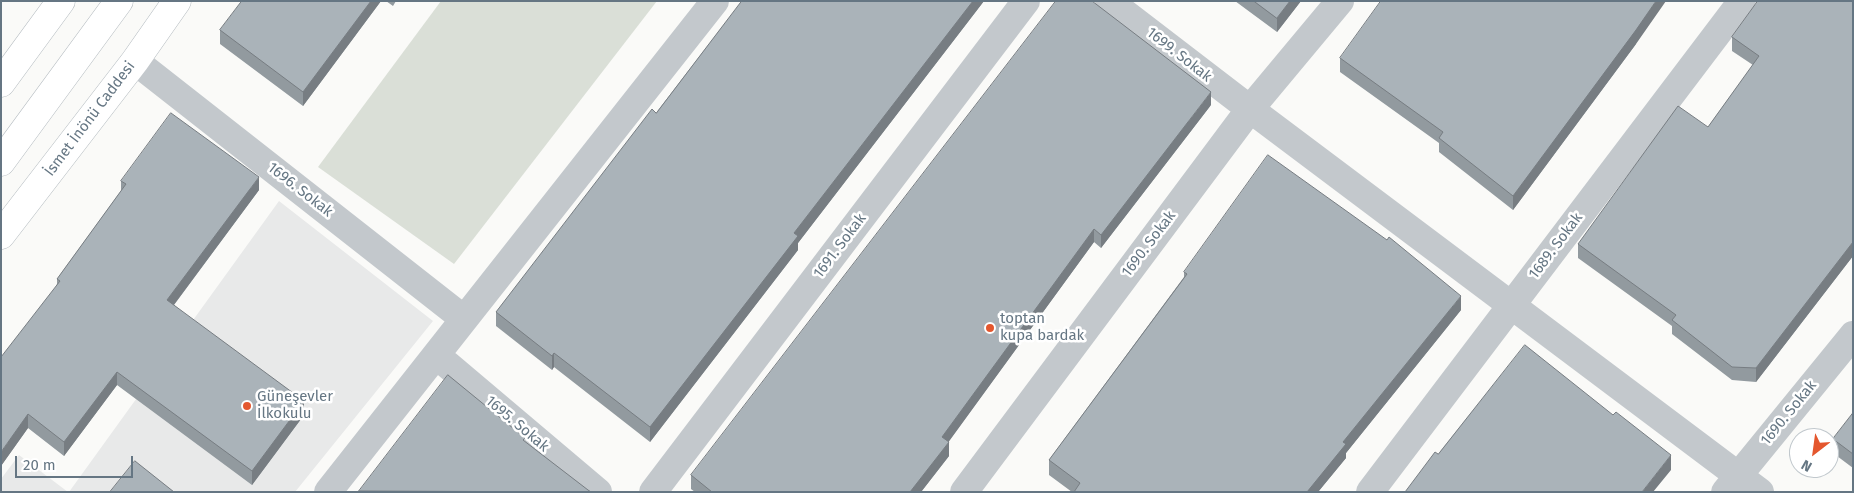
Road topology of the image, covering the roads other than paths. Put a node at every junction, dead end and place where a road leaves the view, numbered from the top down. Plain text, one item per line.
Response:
1 (62, 1) edge
2 (120, 1) edge
3 (177, 1) edge
4 (715, 1) edge
5 (1026, 1) edge
6 (1109, 1) edge
7 (1340, 1) edge
8 (1742, 1) edge
9 (135, 61) junction
10 (1, 84) edge
11 (1250, 109) junction
12 (1, 162) edge
13 (1, 235) edge
14 (1510, 305) junction
15 (464, 320) junction
16 (1853, 335) edge
17 (436, 355) junction
18 (1732, 484) edge
19 (328, 492) edge
20 (598, 492) edge
21 (653, 492) edge
22 (964, 492) edge
23 (1370, 492) edge
24 (1760, 492) edge

1 - 10 main road
2 - 12 main road
3 - 9 main road, İsmet İnönü Caddesi
4 - 15 street
5 - 21 street, 1691. Sokak
6 - 11 street, 1699. Sokak
7 - 11 street, 1690. Sokak
8 - 14 street, 1689. Sokak
9 - 13 main road, İsmet İnönü Caddesi
9 - 15 street, 1696. Sokak
11 - 14 street, 1699. Sokak
11 - 22 street, 1690. Sokak
14 - 18 street, 1699. Sokak
14 - 23 street, 1689. Sokak
15 - 17 street
16 - 18 street, 1690. Sokak
17 - 19 street
17 - 20 street, 1695. Sokak
18 - 24 street, 1699. Sokak

